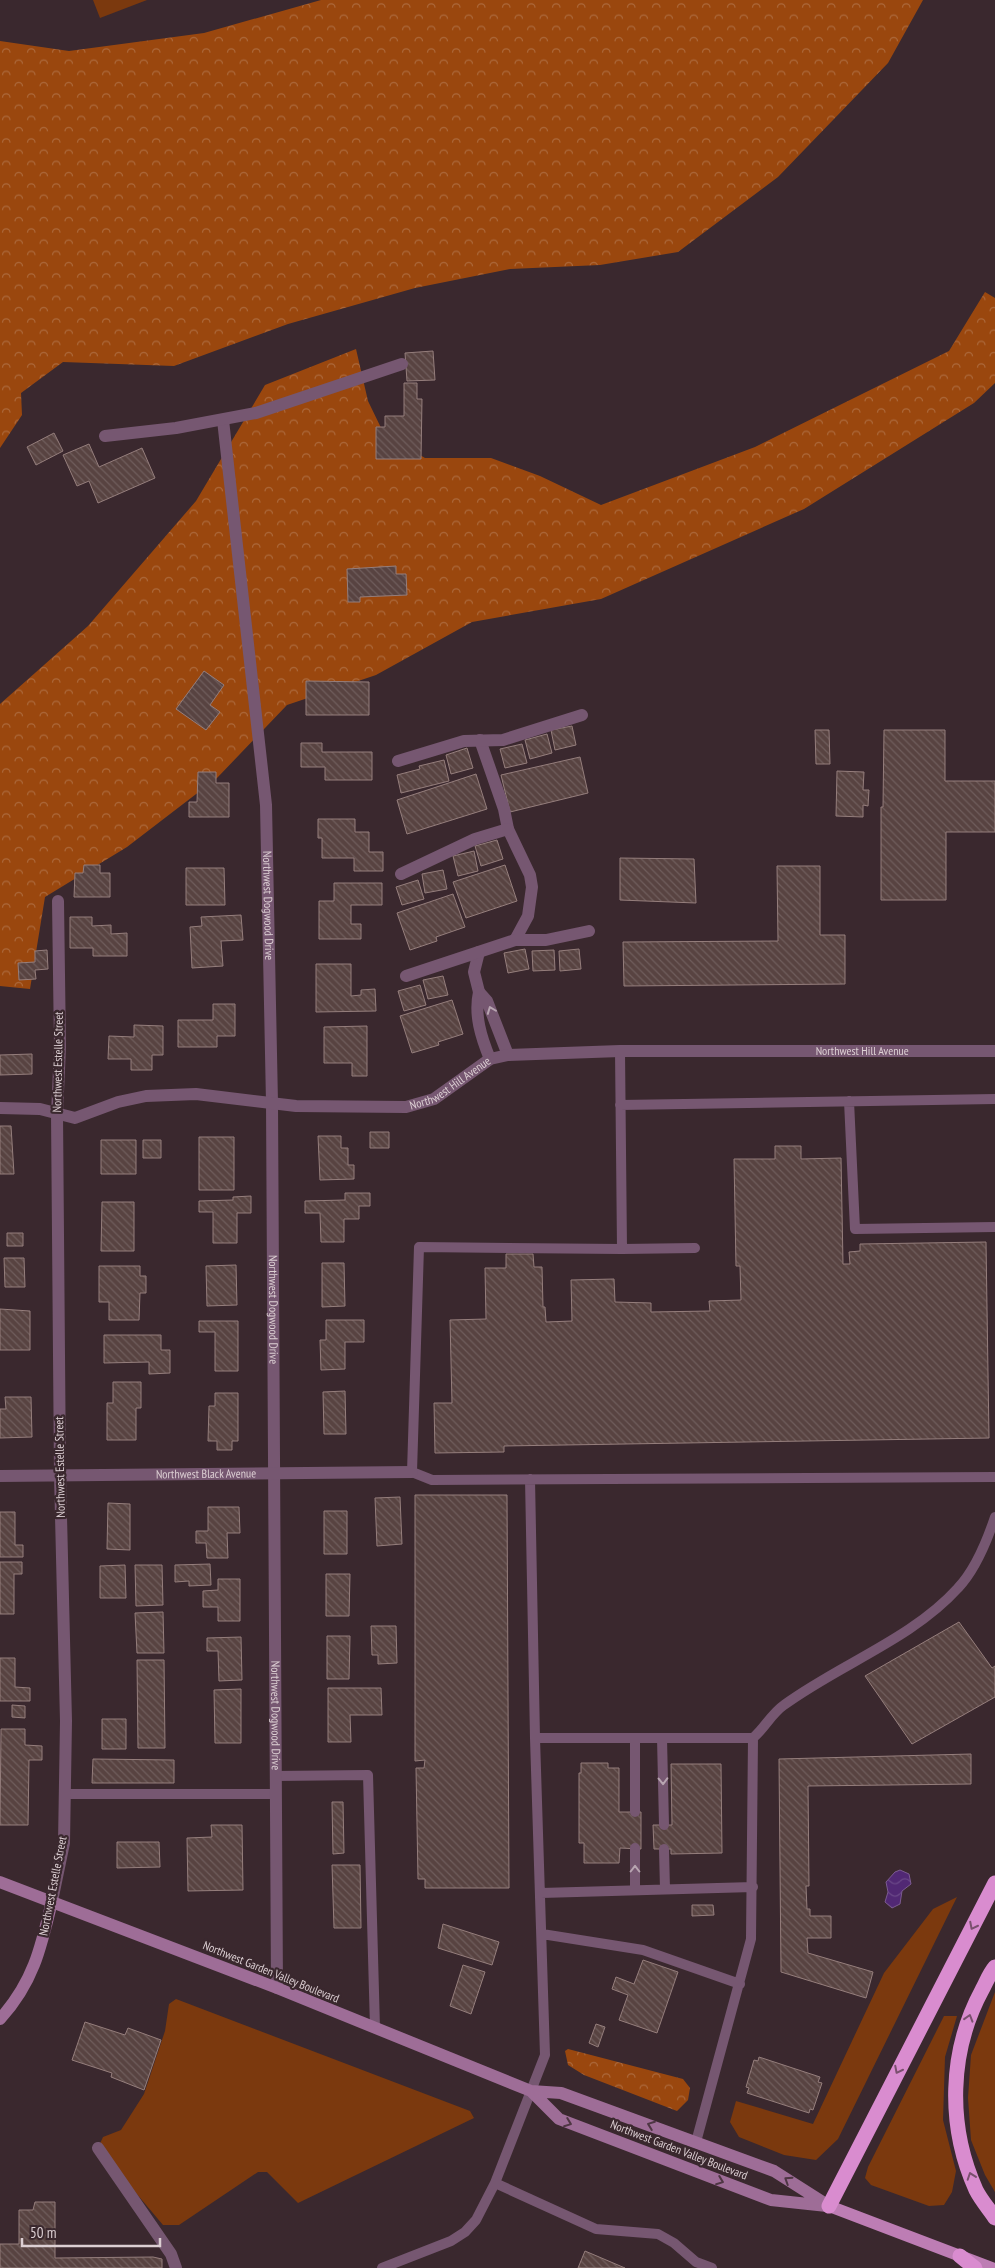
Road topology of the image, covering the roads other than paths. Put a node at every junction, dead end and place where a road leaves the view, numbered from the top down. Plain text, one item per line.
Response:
1 (402, 364) dead end
2 (223, 420) junction
3 (105, 436) dead end
4 (582, 715) dead end
5 (480, 740) junction
6 (398, 761) dead end
7 (508, 829) junction
8 (401, 874) dead end
9 (58, 901) dead end
10 (589, 931) dead end
11 (515, 940) junction
12 (479, 952) junction
13 (406, 976) dead end
14 (479, 992) junction
15 (620, 1051) junction
16 (995, 1051) edge
17 (508, 1056) junction
18 (490, 1060) junction
19 (995, 1099) edge
20 (849, 1102) junction
21 (272, 1103) junction
22 (620, 1106) junction
23 (0, 1108) edge
24 (57, 1114) junction
25 (995, 1227) edge
26 (695, 1248) dead end
27 (622, 1249) junction
28 (412, 1472) junction
29 (272, 1473) junction
30 (60, 1475) junction
31 (0, 1476) edge
32 (995, 1477) edge
33 (530, 1479) junction
34 (995, 1517) edge
35 (535, 1738) junction
36 (635, 1738) junction
37 (662, 1738) junction
38 (753, 1738) junction
39 (275, 1776) junction
40 (65, 1794) junction
41 (275, 1794) junction
42 (635, 1812) dead end
43 (664, 1825) dead end
44 (635, 1848) dead end
45 (664, 1849) dead end
46 (0, 1882) edge
47 (995, 1883) edge
48 (753, 1887) junction
49 (665, 1889) junction
50 (635, 1890) junction
51 (541, 1892) junction
52 (52, 1901) junction
53 (542, 1934) junction
54 (995, 1967) edge
55 (740, 1984) junction
56 (277, 1988) junction
57 (0, 2019) edge
58 (375, 2028) junction
59 (531, 2091) junction
60 (696, 2142) junction
61 (98, 2148) dead end
62 (495, 2183) junction
63 (829, 2206) junction
64 (995, 2218) edge
65 (960, 2256) junction
66 (176, 2268) edge
67 (382, 2268) edge
68 (712, 2268) edge
69 (975, 2268) edge
70 (992, 2268) edge

1 - 2 street
2 - 3 street
2 - 21 street, Northwest Dogwood Drive
4 - 5 street
5 - 6 street
5 - 7 street
7 - 8 street
7 - 11 street
9 - 24 street, Northwest Estelle Street
10 - 11 street
11 - 12 street
12 - 13 street
12 - 14 street
17 -> 14 street
14 - 18 street
15 - 16 street, Northwest Hill Avenue
15 - 17 street, Northwest Hill Avenue
15 - 22 lane
17 - 18 street, Northwest Hill Avenue
18 - 21 street, Northwest Hill Avenue
19 - 20 lane
20 - 22 lane
20 - 25 lane
21 - 24 street, Northwest Hill Avenue
21 - 29 street, Northwest Dogwood Drive
22 - 27 lane
23 - 24 street, Northwest Hill Avenue
24 - 30 street, Northwest Estelle Street
26 - 27 lane
27 - 28 lane
28 - 29 street, Northwest Black Avenue
28 - 33 lane
29 - 30 street, Northwest Black Avenue
29 - 39 street, Northwest Dogwood Drive
30 - 31 street, Northwest Black Avenue
30 - 40 street, Northwest Estelle Street
32 - 33 lane
33 - 35 lane
34 - 38 lane
35 - 36 lane
35 - 51 lane
36 - 37 lane
36 - 42 lane
37 - 38 lane
37 -> 43 lane
38 - 48 lane
39 - 41 street, Northwest Dogwood Drive
39 - 58 lane
40 - 41 lane
40 - 52 street, Northwest Estelle Street
41 - 56 street, Northwest Dogwood Drive
50 -> 44 lane
45 - 49 lane
46 - 52 main road, Northwest Garden Valley Boulevard
47 -> 63 highway
48 - 49 lane
48 - 55 lane
49 - 50 lane
50 - 51 lane
51 - 53 lane
52 - 56 main road, Northwest Garden Valley Boulevard
52 - 57 main road, Northwest Estelle Street
53 - 55 lane
53 - 59 lane
64 -> 54 highway
55 - 60 lane
56 - 58 main road, Northwest Garden Valley Boulevard
58 - 59 main road, Northwest Garden Valley Boulevard
60 -> 59 main road, Northwest Garden Valley Boulevard
59 - 62 lane
59 -> 63 main road, Northwest Garden Valley Boulevard
63 -> 60 main road, Northwest Garden Valley Boulevard
61 - 66 street
62 - 67 lane
62 - 68 lane
63 - 65 main road, Northwest Garden Valley Boulevard
65 - 69 highway
65 - 70 main road, Northwest Garden Valley Boulevard

